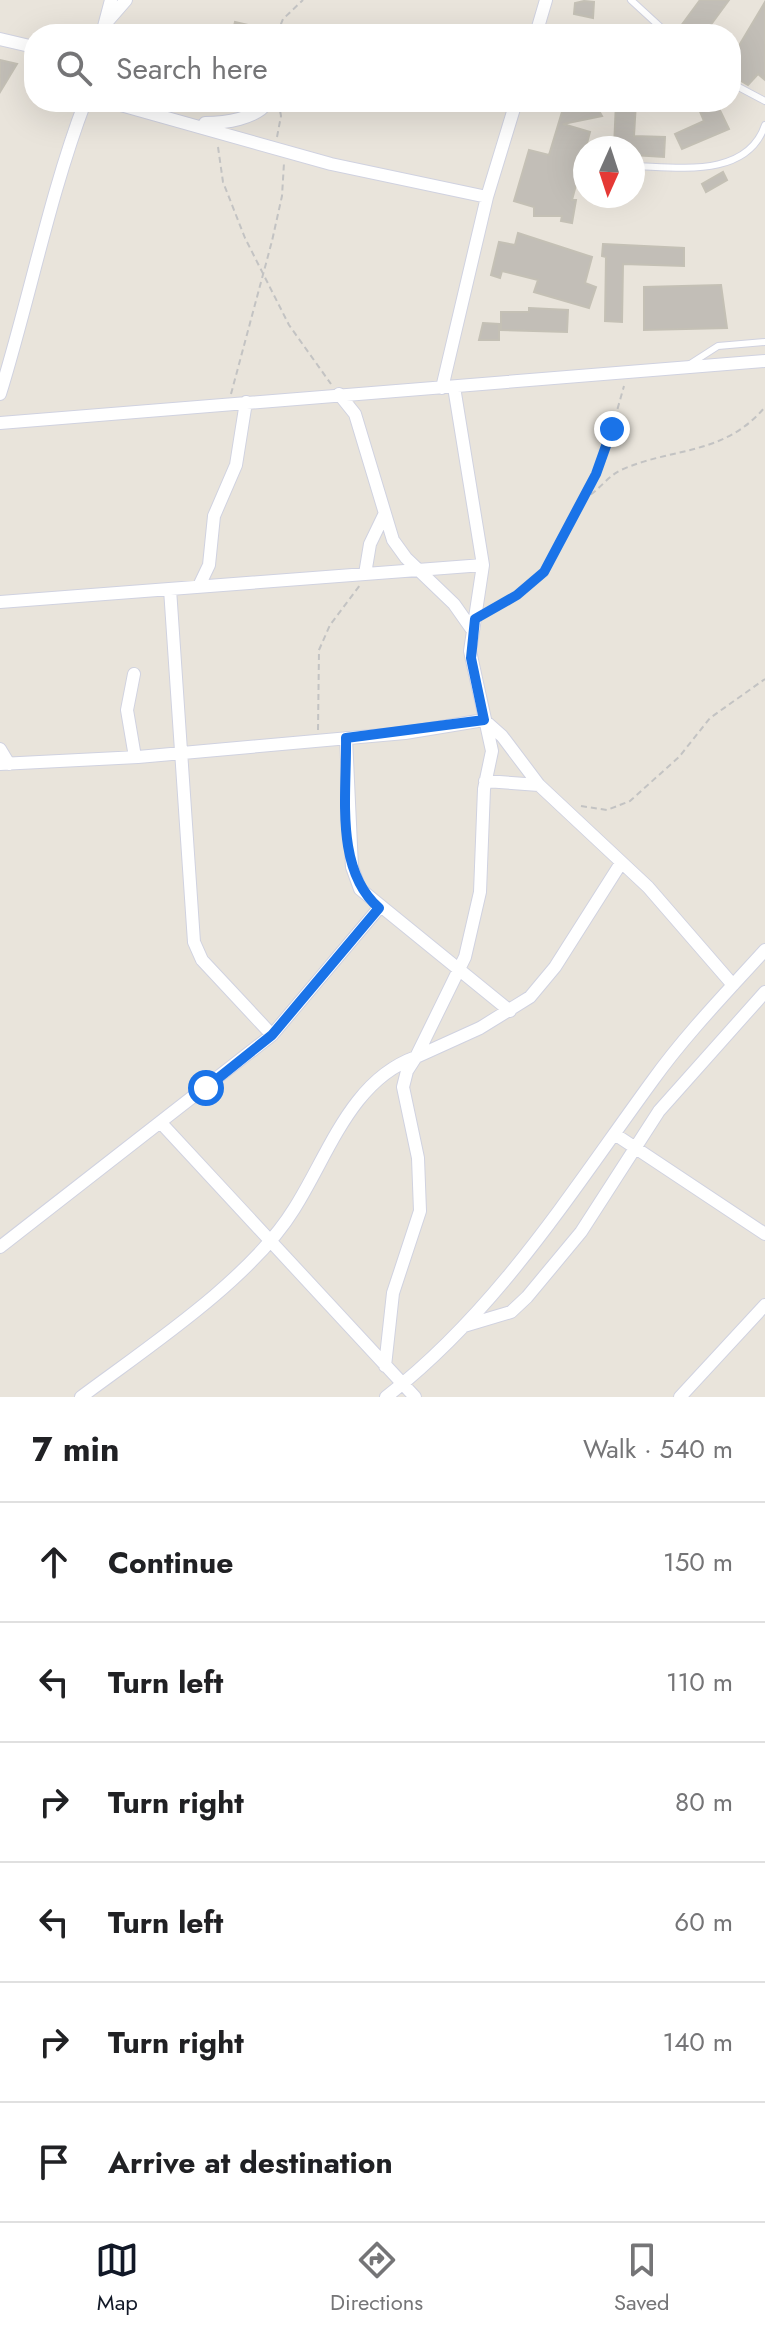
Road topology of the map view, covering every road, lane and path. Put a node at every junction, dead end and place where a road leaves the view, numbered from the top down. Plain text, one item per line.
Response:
1 (111, 0) edge
2 (126, 0) edge
3 (303, 0) edge
4 (546, 0) edge
5 (631, 0) edge
6 (105, 24) edge
7 (108, 24) edge
8 (281, 24) edge
9 (539, 24) edge
10 (657, 24) edge
11 (0, 39) edge
12 (24, 45) edge
13 (741, 88) edge
14 (765, 101) edge
15 (82, 112) edge
16 (146, 112) edge
17 (254, 112) edge
18 (280, 112) edge
19 (513, 112) edge
20 (193, 125) junction
21 (765, 125) edge
22 (216, 131) junction
23 (279, 147) junction
24 (645, 167) edge
25 (487, 197) junction
26 (263, 269) junction
27 (765, 342) edge
28 (765, 361) edge
29 (685, 367) junction
30 (631, 371) junction
31 (448, 388) junction
32 (0, 394) edge
33 (339, 394) junction
34 (246, 402) junction
35 (228, 405) junction
36 (765, 407) edge
37 (0, 423) edge
38 (582, 499) junction
39 (384, 515) junction
40 (483, 565) junction
41 (421, 570) junction
42 (365, 574) junction
43 (199, 586) junction
44 (170, 589) junction
45 (0, 602) edge
46 (474, 625) junction
47 (134, 674) dead end
48 (765, 679) edge
49 (484, 720) junction
50 (346, 738) junction
51 (319, 740) junction
52 (0, 749) edge
53 (183, 752) junction
54 (135, 757) junction
55 (4, 764) edge
56 (485, 781) junction
57 (539, 785) junction
58 (560, 803) junction
59 (621, 863) junction
60 (379, 908) junction
61 (765, 950) edge
62 (457, 971) junction
63 (733, 985) junction
64 (765, 992) edge
65 (510, 1011) junction
66 (272, 1035) junction
67 (416, 1057) junction
68 (162, 1124) junction
69 (616, 1135) junction
70 (634, 1148) junction
71 (765, 1234) edge
72 (268, 1241) junction
73 (0, 1247) edge
74 (765, 1305) edge
75 (464, 1326) junction
76 (385, 1366) junction
77 (403, 1384) junction
78 (81, 1397) edge
79 (386, 1397) edge
80 (415, 1397) edge
81 (680, 1397) edge

1 - 6 street
2 - 7 street
3 - 8 path
4 - 9 street
5 - 10 lane
11 - 12 street
13 - 14 lane
15 - 32 street
16 - 20 street
17 - 20 street
18 - 23 path
19 - 25 street
20 - 22 street
21 - 24 lane
22 - 23 street
22 - 26 path
23 - 25 street
23 - 26 path
25 - 31 street
26 - 33 path
26 - 35 path
27 - 29 lane
28 - 29 street
29 - 30 street
30 - 31 street
30 - 38 path
31 - 33 street
31 - 40 street
33 - 34 street
33 - 39 street
34 - 35 street
34 - 43 street
35 - 37 street
36 - 38 path
38 - 46 path
39 - 41 street
39 - 42 street
40 - 41 street
40 - 46 street
41 - 42 street
41 - 46 street
42 - 43 street
42 - 51 path
43 - 44 street
44 - 45 street
44 - 53 street
46 - 49 street
47 - 54 street
48 - 58 path
49 - 50 street
49 - 56 street
49 - 57 street
50 - 51 street
50 - 60 street
51 - 53 street
52 - 55 street
53 - 54 street
53 - 66 street
54 - 55 street
56 - 57 street
56 - 62 street
57 - 58 street
58 - 59 street
59 - 63 street
59 - 65 street
60 - 62 street
60 - 66 street
61 - 63 street
62 - 65 street
62 - 67 street
63 - 69 street
64 - 70 street
65 - 67 street
66 - 68 street
67 - 72 street
67 - 76 street
68 - 72 street
68 - 73 street
69 - 70 street
69 - 75 street
70 - 71 street
70 - 75 street
72 - 76 street
72 - 78 street
74 - 81 street
75 - 77 street
76 - 77 street
77 - 79 street
77 - 80 street

